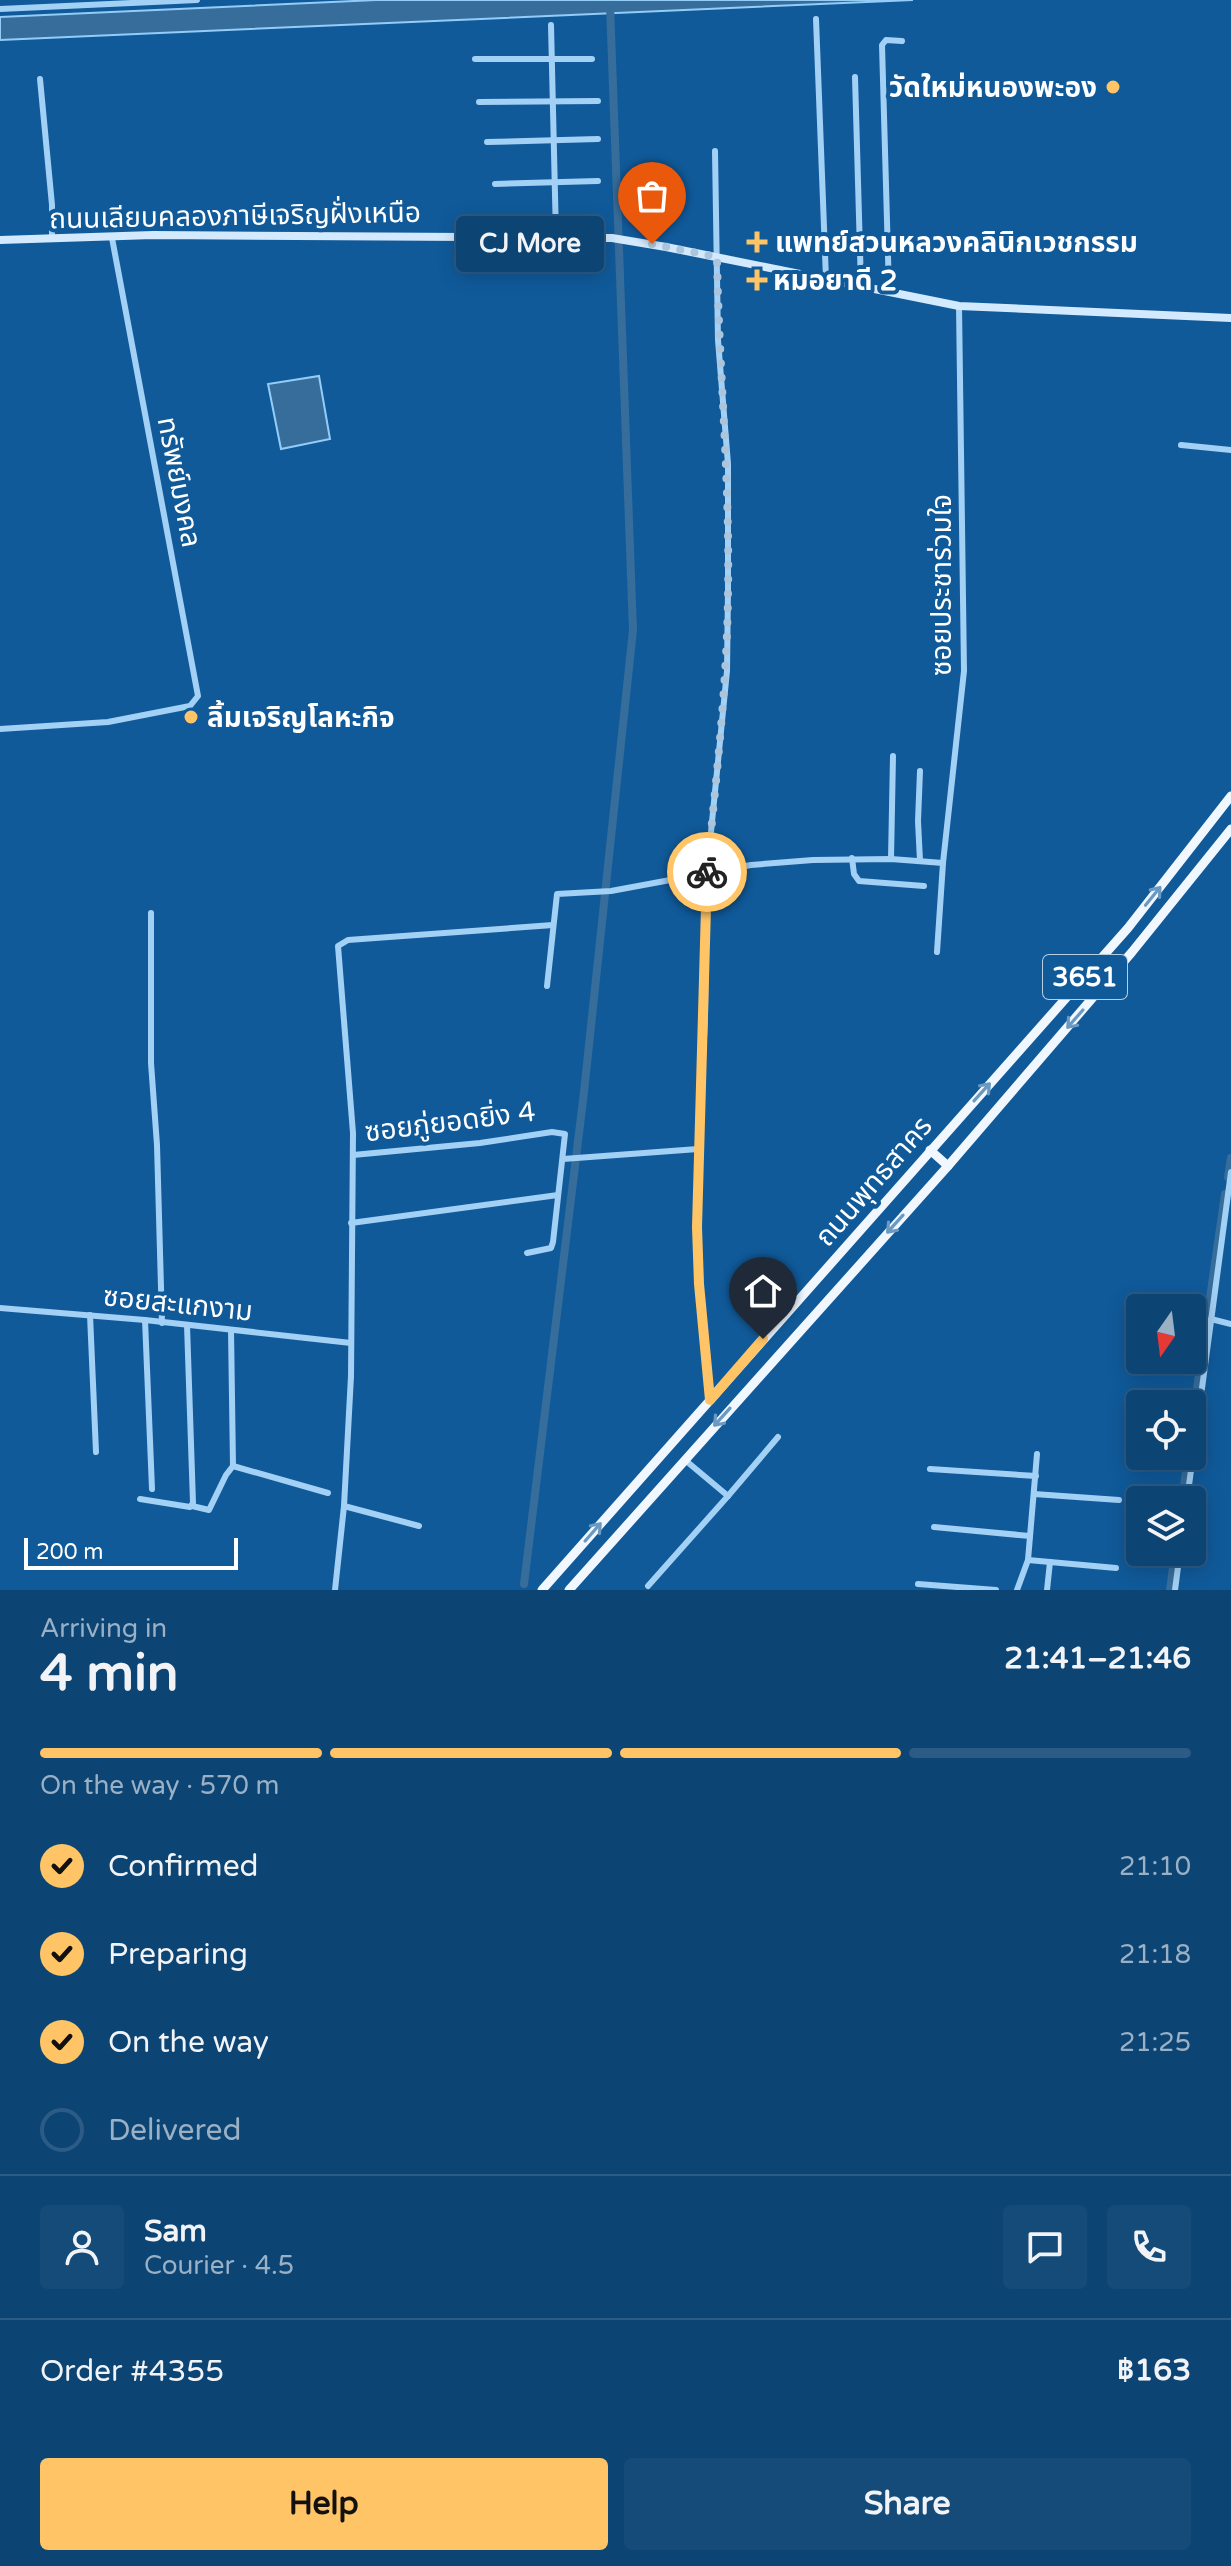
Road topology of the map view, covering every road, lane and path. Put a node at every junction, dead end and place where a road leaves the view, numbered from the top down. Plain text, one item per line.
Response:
1 (197, 0) edge
2 (0, 9) edge
3 (816, 19) dead end
4 (551, 25) dead end
5 (902, 41) dead end
6 (475, 59) dead end
7 (552, 59) junction
8 (592, 59) dead end
9 (855, 77) dead end
10 (40, 79) dead end
11 (598, 101) dead end
12 (479, 102) dead end
13 (554, 102) junction
14 (598, 139) dead end
15 (487, 142) dead end
16 (555, 142) junction
17 (715, 151) dead end
18 (598, 181) dead end
19 (556, 182) junction
20 (495, 184) dead end
21 (556, 237) junction
22 (112, 238) junction
23 (52, 239) junction
24 (0, 240) edge
25 (717, 257) junction
26 (826, 279) junction
27 (861, 286) junction
28 (889, 291) junction
29 (959, 306) junction
30 (1231, 318) edge
31 (1181, 445) dead end
32 (1231, 450) edge
33 (0, 729) edge
34 (893, 756) dead end
35 (920, 771) dead end
36 (1231, 796) edge
37 (1231, 829) edge
38 (852, 858) junction
39 (891, 859) junction
40 (920, 861) junction
41 (943, 863) junction
42 (707, 872) junction
43 (924, 886) dead end
44 (151, 913) dead end
45 (553, 925) junction
46 (937, 952) dead end
47 (547, 986) dead end
48 (698, 1149) junction
49 (930, 1150) junction
50 (353, 1155) junction
51 (563, 1159) junction
52 (948, 1166) junction
53 (1231, 1172) edge
54 (558, 1195) junction
55 (351, 1223) junction
56 (527, 1253) dead end
57 (0, 1308) edge
58 (90, 1315) junction
59 (1211, 1319) junction
60 (145, 1320) junction
61 (162, 1323) junction
62 (1231, 1324) edge
63 (187, 1325) junction
64 (231, 1330) junction
65 (351, 1343) junction
66 (710, 1400) junction
67 (778, 1437) dead end
68 (96, 1452) dead end
69 (1037, 1454) dead end
70 (684, 1460) junction
71 (233, 1466) junction
72 (930, 1469) dead end
73 (1036, 1476) junction
74 (1189, 1486) edge
75 (152, 1489) dead end
76 (328, 1493) dead end
77 (1034, 1494) junction
78 (728, 1496) junction
79 (140, 1499) dead end
80 (1119, 1500) dead end
81 (192, 1506) junction
82 (344, 1506) junction
83 (419, 1526) dead end
84 (934, 1527) dead end
85 (1030, 1536) junction
86 (1028, 1560) junction
87 (1050, 1562) junction
88 (1178, 1566) edge
89 (1116, 1568) dead end
90 (918, 1584) dead end
91 (648, 1586) dead end
92 (335, 1590) edge
93 (542, 1590) edge
94 (569, 1590) edge
95 (996, 1590) edge
96 (1017, 1590) edge
97 (1047, 1590) edge
98 (1175, 1590) edge

1 - 2 street
3 - 26 street
4 - 7 street
5 - 28 street
6 - 7 street
7 - 8 street
7 - 13 street
9 - 27 street
10 - 23 street
11 - 13 street
12 - 13 street
13 - 16 street
14 - 16 street
15 - 16 street
16 - 19 street
17 - 25 street
18 - 19 street
19 - 20 street
19 - 21 street
21 - 22 main road, ถนนเลียบคลองภาษีเจริญฝั่งเหนือ
21 - 25 main road, ถนนเลียบคลองภาษีเจริญฝั่งเหนือ
22 - 23 main road, ถนนเลียบคลองภาษีเจริญฝั่งเหนือ
22 - 33 street, ทรัพย์มงคล
23 - 24 main road, ถนนเลียบคลองภาษีเจริญฝั่งเหนือ
25 - 26 main road, ถนนเลียบคลองภาษีเจริญฝั่งเหนือ
25 - 42 street
26 - 27 main road, ถนนเลียบคลองภาษีเจริญฝั่งเหนือ
27 - 28 main road, ถนนเลียบคลองภาษีเจริญฝั่งเหนือ
28 - 29 main road, ถนนเลียบคลองภาษีเจริญฝั่งเหนือ
29 - 30 main road, ถนนเลียบคลองภาษีเจริญฝั่งเหนือ
29 - 41 street, ซอยประชาร่วมใจ
31 - 32 street
34 - 39 street
35 - 40 street
49 -> 36 main road, ถนนพุทธสาคร / 3651
37 -> 52 main road, ถนนพุทธสาคร / 3651
38 - 39 street
38 - 42 street
38 - 43 street
39 - 40 street
40 - 41 street
41 - 46 street, ซอยประชาร่วมใจ
42 - 45 street
42 - 48 street
44 - 61 street
45 - 47 street
45 - 50 street
48 - 51 street
48 - 66 street
49 - 52 main road
49 - 66 main road, ถนนพุทธสาคร / 3651
50 - 51 street, ซอยภู่ยอดยิ่ง 4
50 - 55 street
51 - 54 street
52 -> 70 main road, ถนนพุทธสาคร / 3651
53 - 59 street
54 - 55 street
54 - 56 street
55 - 65 street
57 - 58 street, ซอยสะแกงาม
58 - 60 street, ซอยสะแกงาม
58 - 68 street
59 - 62 street
59 - 74 street
60 - 61 street, ซอยสะแกงาม
60 - 75 street
61 - 63 street, ซอยสะแกงาม
63 - 64 street, ซอยสะแกงาม
63 - 81 street
64 - 65 street, ซอยสะแกงาม
64 - 71 street
65 - 82 street
93 -> 66 main road, ถนนพุทธสาคร / 3651
67 - 78 street
69 - 73 street
70 - 78 street
70 - 94 main road, ถนนพุทธสาคร / 3651
71 - 76 street
71 - 81 street
72 - 73 street
73 - 77 street
77 - 80 street
77 - 85 street
78 - 91 street
79 - 81 street
82 - 83 street
82 - 92 street
84 - 85 street
85 - 86 street
86 - 87 street
86 - 96 street
87 - 89 street
87 - 97 street
88 - 98 street
90 - 95 street

